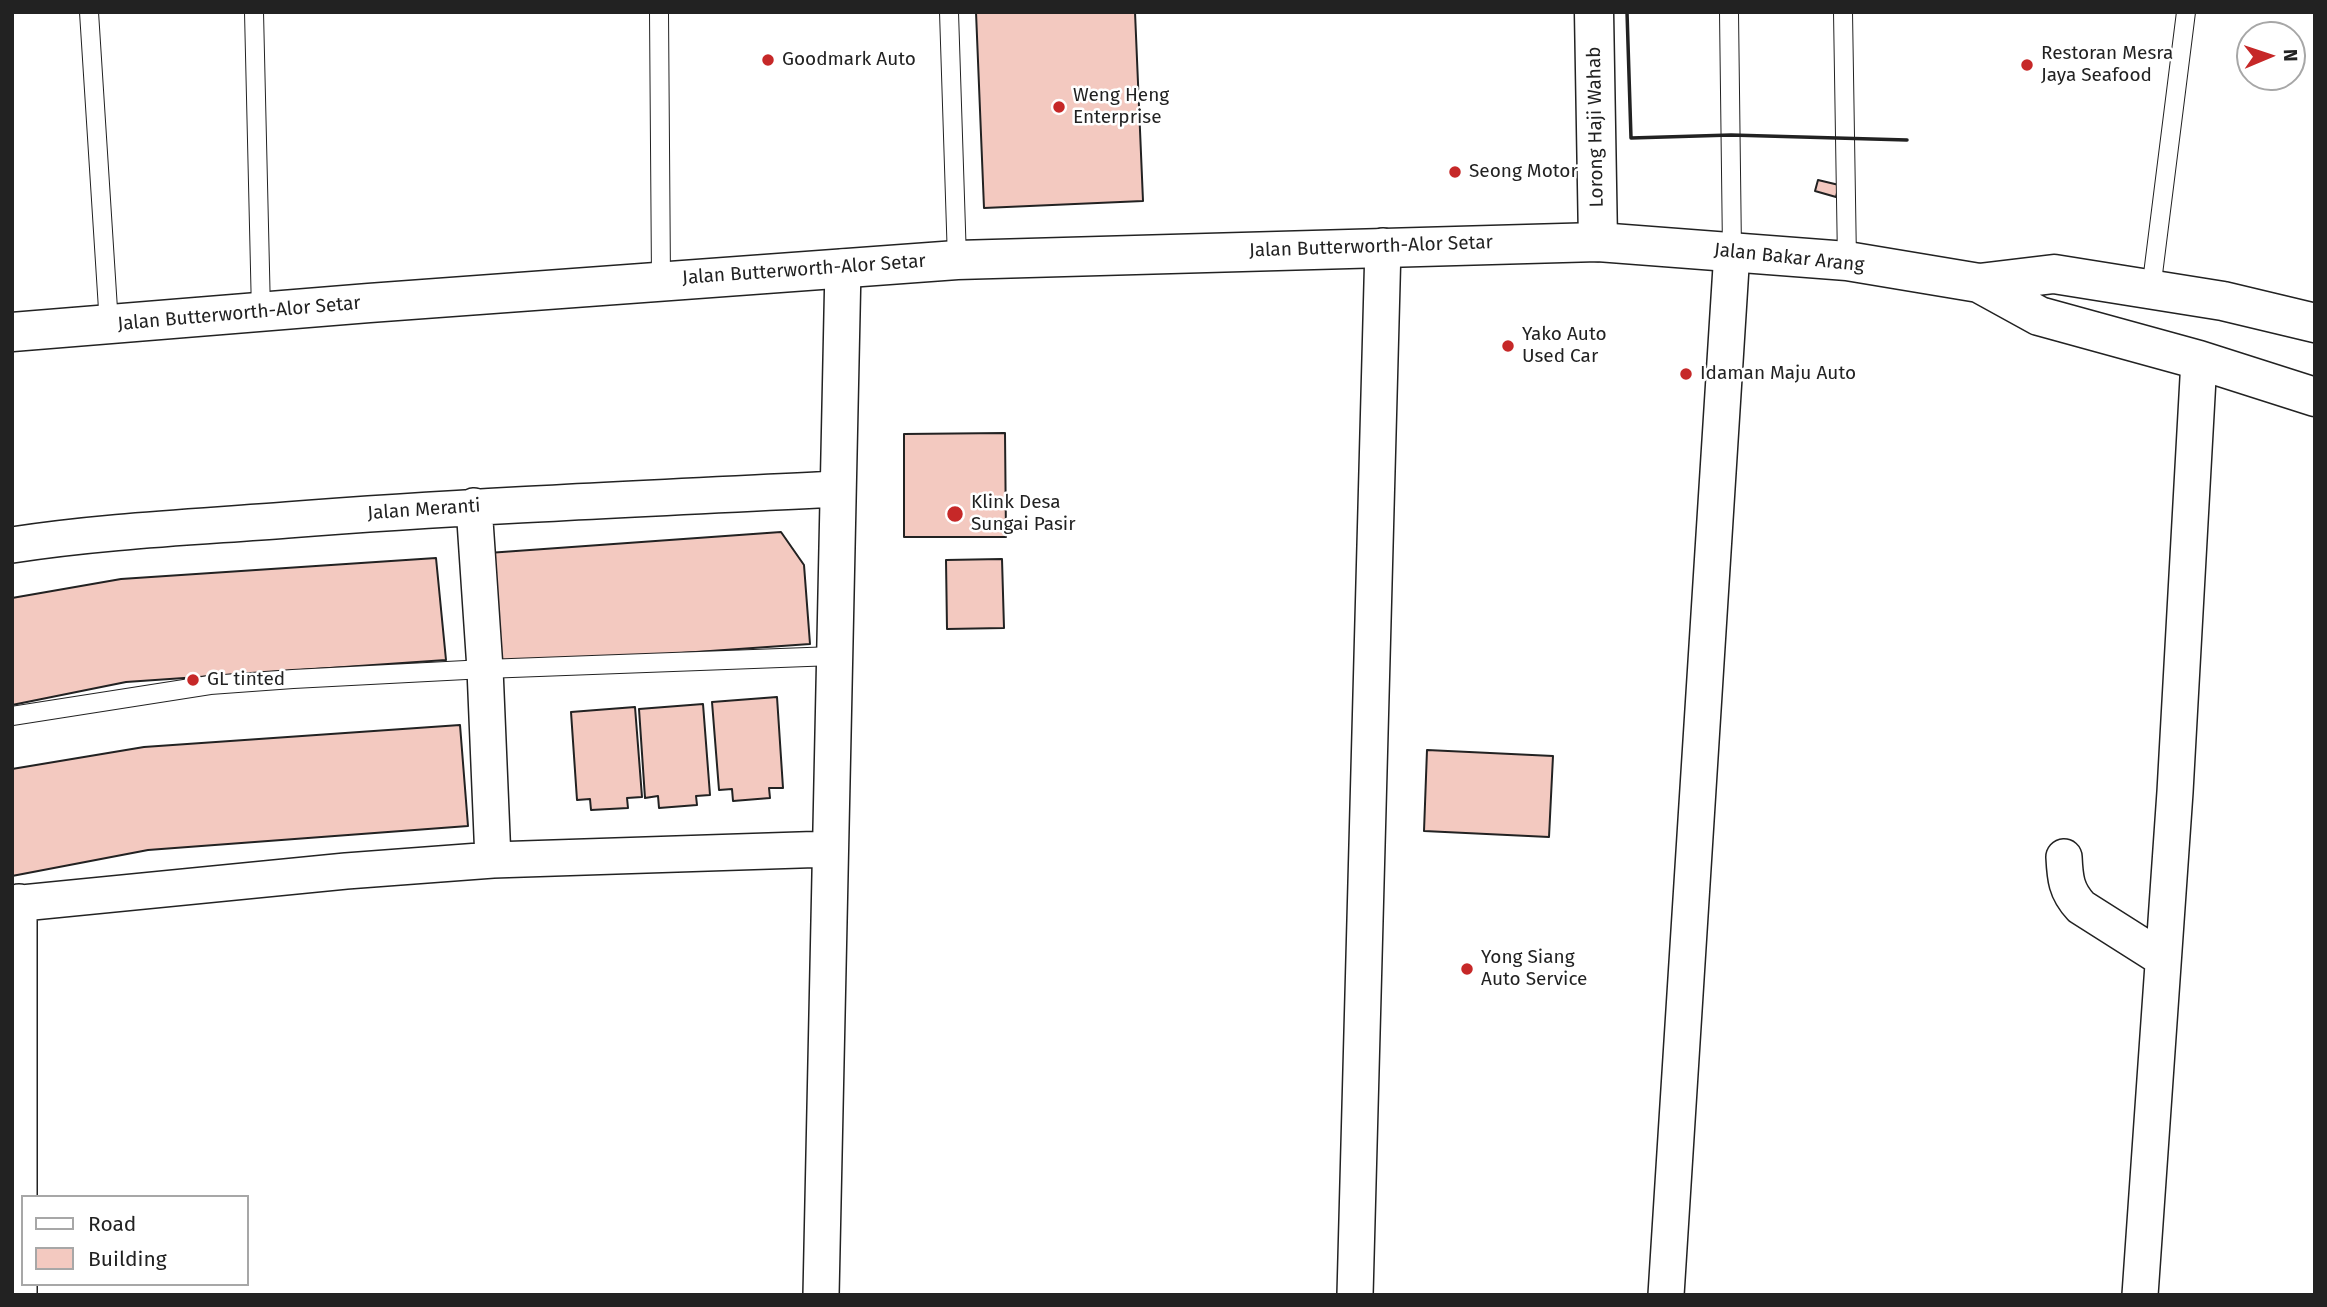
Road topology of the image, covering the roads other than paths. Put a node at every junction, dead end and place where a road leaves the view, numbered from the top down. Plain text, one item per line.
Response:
1 (89, 12) edge
2 (254, 12) edge
3 (659, 12) edge
4 (949, 12) edge
5 (1594, 12) edge
6 (1729, 12) edge
7 (1843, 12) edge
8 (2186, 12) edge
9 (1598, 242) junction
10 (1383, 246) junction
11 (1732, 251) junction
12 (957, 260) junction
13 (1847, 261) junction
14 (842, 267) junction
15 (661, 280) junction
16 (1979, 283) junction
17 (2151, 290) junction
18 (261, 312) junction
19 (2315, 323) edge
20 (108, 325) junction
21 (12, 332) edge
22 (2199, 360) junction
23 (2315, 397) edge
24 (837, 489) junction
25 (474, 506) junction
26 (12, 545) edge
27 (834, 656) junction
28 (485, 669) junction
29 (12, 716) edge
30 (830, 849) junction
31 (2064, 857) dead end
32 (493, 860) junction
33 (16, 903) edge
34 (2163, 959) junction
35 (19, 1295) edge
36 (821, 1295) edge
37 (1355, 1295) edge
38 (1666, 1295) edge
39 (2140, 1295) edge

1 - 20 lane
2 - 18 lane
3 - 15 lane
4 - 12 lane
5 - 9 main road, Lorong Haji Wahab
6 - 11 lane
7 - 13 lane
8 - 17 lane
9 - 10 main road, Jalan Butterworth-Alor Setar
9 - 11 main road, Jalan Bakar Arang
10 - 12 main road, Jalan Butterworth-Alor Setar
10 - 37 street
11 - 13 main road, Jalan Bakar Arang
11 - 38 street
12 - 14 main road, Jalan Butterworth-Alor Setar
13 - 16 main road, Jalan Bakar Arang
14 - 15 main road, Jalan Butterworth-Alor Setar
14 - 24 street
15 - 18 main road, Jalan Butterworth-Alor Setar
16 - 17 main road, Jalan Bakar Arang
16 - 22 main road, Jalan Bakar Arang
17 - 19 main road, Jalan Bakar Arang
18 - 20 main road, Jalan Butterworth-Alor Setar
20 - 21 main road, Jalan Butterworth-Alor Setar
22 - 23 main road, Jalan Bakar Arang
22 - 34 street
24 - 25 street, Jalan Meranti
24 - 27 street
25 - 26 street, Jalan Meranti
25 - 28 street
27 - 28 lane
27 - 30 street
28 - 29 lane
28 - 32 street
30 - 32 street
30 - 36 street
31 - 34 street
32 - 33 street
33 - 35 street
34 - 39 street

